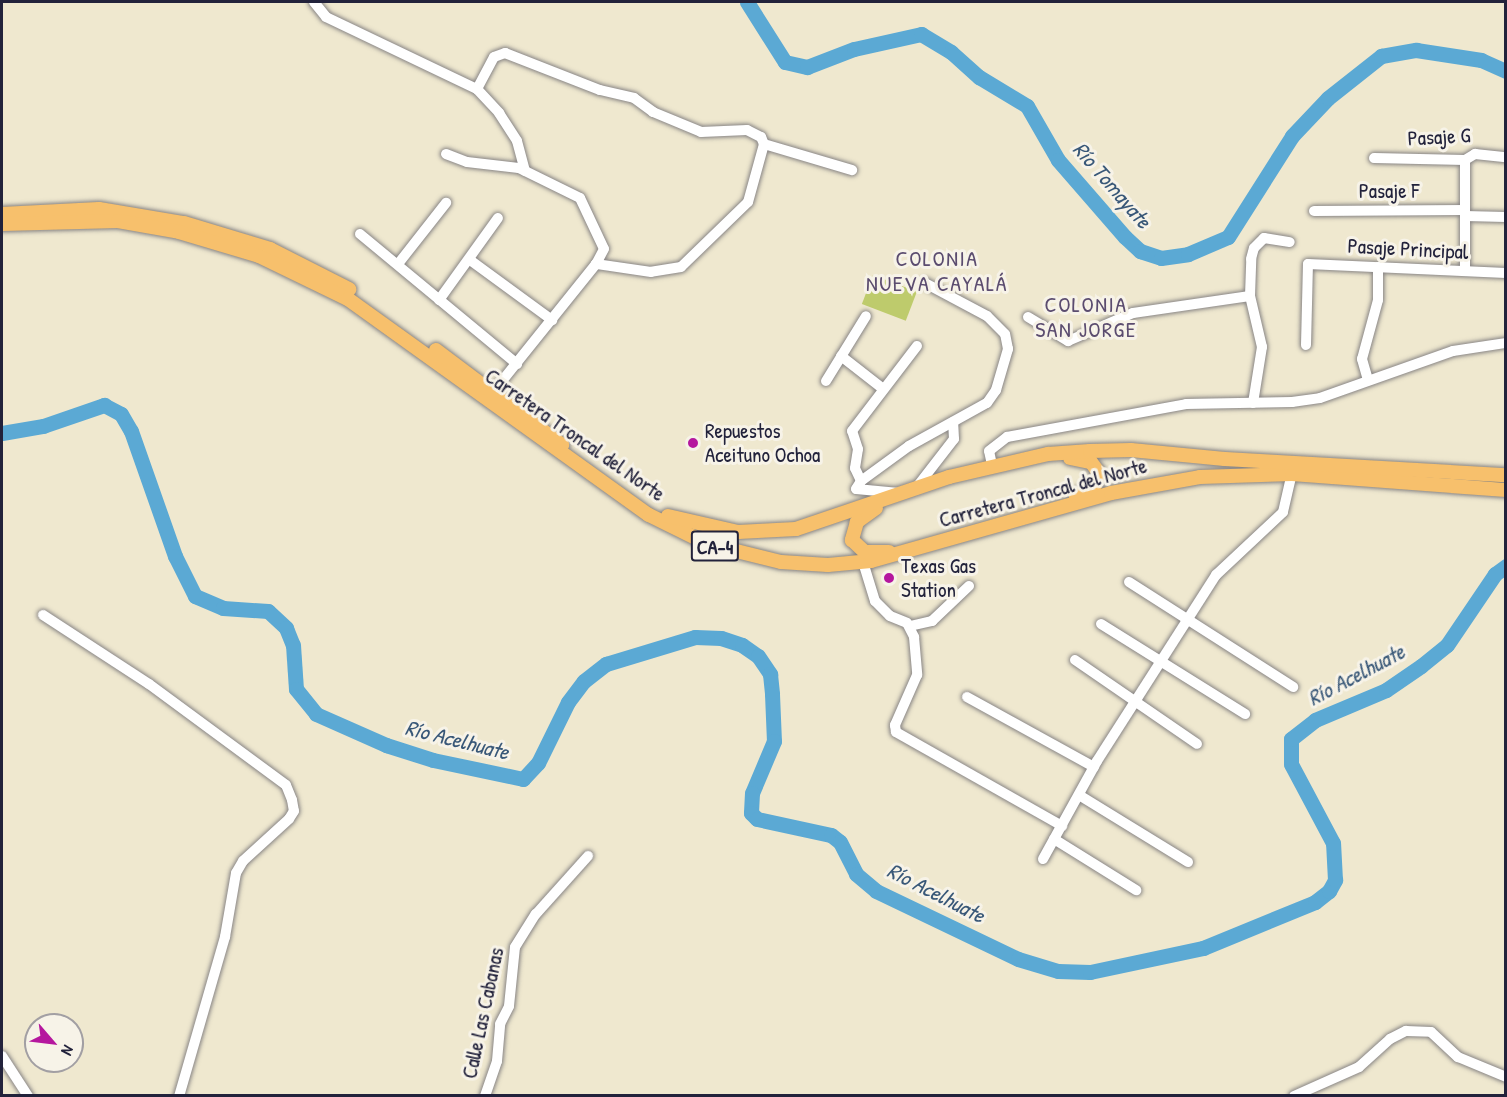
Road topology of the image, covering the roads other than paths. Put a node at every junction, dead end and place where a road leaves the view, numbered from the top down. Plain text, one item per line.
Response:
1 (314, 2) edge
2 (477, 89) junction
3 (764, 144) junction
4 (446, 154) dead end
5 (1506, 157) edge
6 (1374, 158) dead end
7 (1465, 160) junction
8 (852, 170) dead end
9 (525, 171) junction
10 (446, 203) dead end
11 (1314, 211) dead end
12 (1465, 213) junction
13 (2, 214) edge
14 (1506, 217) edge
15 (498, 218) dead end
16 (2, 224) edge
17 (360, 234) dead end
18 (1290, 242) dead end
19 (470, 260) junction
20 (398, 264) junction
21 (596, 264) junction
22 (1378, 267) junction
23 (1465, 271) junction
24 (1506, 273) edge
25 (925, 283) dead end
26 (1250, 296) junction
27 (439, 300) junction
28 (866, 316) dead end
29 (1028, 317) dead end
30 (552, 320) junction
31 (1506, 342) edge
32 (1306, 345) dead end
33 (917, 346) dead end
34 (841, 356) junction
35 (517, 364) junction
36 (1368, 380) junction
37 (826, 381) dead end
38 (882, 388) junction
39 (494, 391) junction
40 (1253, 403) junction
41 (953, 422) junction
42 (1048, 454) junction
43 (941, 458) junction
44 (992, 465) junction
45 (1292, 474) junction
46 (957, 475) junction
47 (1506, 475) edge
48 (861, 481) junction
49 (915, 488) junction
50 (1506, 490) edge
51 (895, 496) junction
52 (1044, 512) junction
53 (908, 552) junction
54 (863, 562) junction
55 (1129, 582) dead end
56 (969, 586) dead end
57 (44, 615) dead end
58 (1190, 617) junction
59 (1101, 624) dead end
60 (910, 626) junction
61 (1075, 660) dead end
62 (1162, 662) junction
63 (1293, 687) dead end
64 (967, 698) dead end
65 (1136, 702) junction
66 (1245, 714) dead end
67 (1197, 744) dead end
68 (1094, 767) junction
69 (1079, 795) junction
70 (1062, 826) junction
71 (1054, 839) junction
72 (588, 856) dead end
73 (1043, 858) dead end
74 (1188, 862) dead end
75 (1136, 890) dead end
76 (2, 1056) edge
77 (1506, 1077) edge
78 (28, 1095) edge
79 (179, 1095) edge
80 (485, 1095) edge
81 (1294, 1095) edge

1 - 2 street
2 - 3 street
2 - 9 street
3 - 8 street
3 - 21 street
4 - 9 street
5 - 7 street, Pasaje G
6 - 7 street, Pasaje G
7 - 12 street
9 - 21 street
10 - 20 street
11 - 12 street, Pasaje F
12 - 14 street, Pasaje F
12 - 23 street
13 - 39 main road, Carretera Troncal del Norte / CA-4
15 - 19 street
16 - 54 main road, Carretera Troncal del Norte / CA-4
17 - 20 street
18 - 26 street
19 - 27 street
19 - 30 street
20 - 27 street
21 - 30 street
22 - 23 street, Pasaje Principal
22 - 32 street, Pasaje Principal
22 - 36 street
23 - 24 street, Pasaje Principal
25 - 41 street
26 - 29 street
26 - 40 street
27 - 35 street
28 - 34 street
30 - 35 street
31 - 36 street
33 - 38 street
34 - 37 street
34 - 38 street
35 - 39 street
36 - 40 street
38 - 48 street
39 - 51 main road, Carretera Troncal del Norte / CA-4
40 - 44 street
41 - 43 street
41 - 48 street
42 - 44 main road, Carretera Troncal del Norte / CA-4
42 - 47 main road, Carretera Troncal del Norte / CA-4
42 - 52 main road
43 - 46 street
43 - 49 street
44 - 46 main road, Carretera Troncal del Norte / CA-4
45 - 50 main road, Carretera Troncal del Norte / CA-4
45 - 52 main road, Carretera Troncal del Norte / CA-4
45 - 58 street
46 - 49 main road, Carretera Troncal del Norte / CA-4
48 - 51 street
49 - 51 main road, Carretera Troncal del Norte / CA-4
51 - 53 main road
52 - 53 main road, Carretera Troncal del Norte / CA-4
53 - 54 main road, Carretera Troncal del Norte / CA-4
54 - 60 street
55 - 58 street
56 - 60 street
57 - 79 street
58 - 62 street
58 - 63 street
59 - 62 street
60 - 70 street
61 - 65 street
62 - 65 street
62 - 66 street
64 - 68 street
65 - 67 street
65 - 68 street
68 - 69 street
69 - 70 street
69 - 74 street
70 - 71 street
71 - 73 street
71 - 75 street
72 - 80 street, Calle Las Cabanas
76 - 78 street
77 - 81 street

